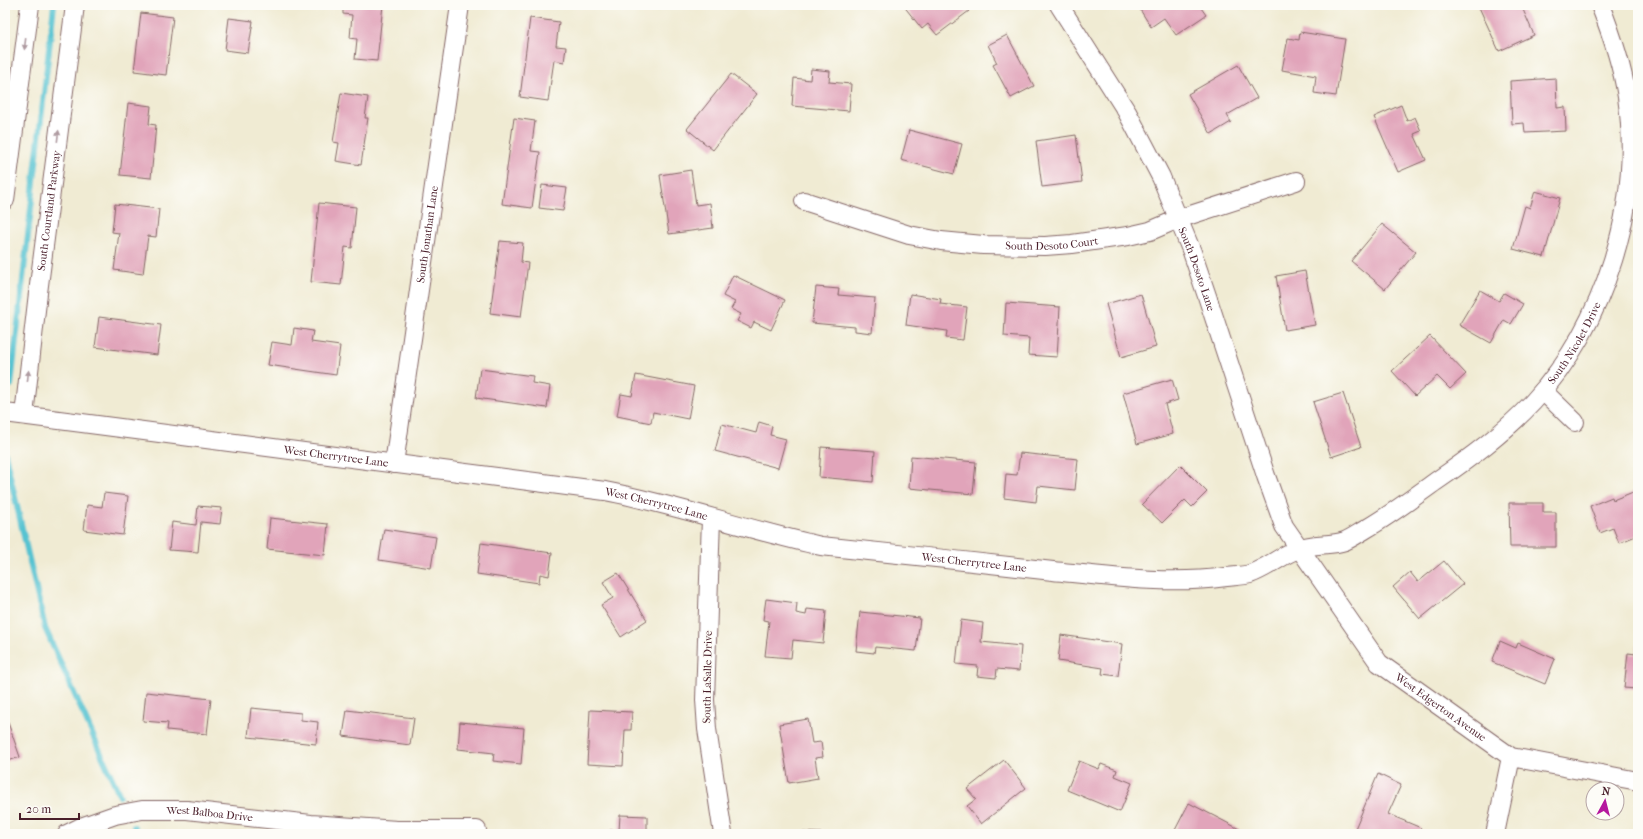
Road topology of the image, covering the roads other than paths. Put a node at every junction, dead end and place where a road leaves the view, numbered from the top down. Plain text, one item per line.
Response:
1 (30, 5) edge
2 (75, 5) edge
3 (460, 5) edge
4 (1059, 5) edge
5 (1600, 5) edge
6 (1296, 181) dead end
7 (5, 200) edge
8 (804, 201) dead end
9 (1178, 220) junction
10 (1543, 391) junction
11 (5, 413) edge
12 (24, 415) junction
13 (1575, 422) dead end
14 (394, 464) junction
15 (711, 518) junction
16 (1300, 548) junction
17 (1512, 757) junction
18 (1638, 781) edge
19 (478, 830) dead end
20 (67, 834) edge
21 (723, 834) edge
22 (1495, 834) edge

1 -> 7 street
12 -> 2 street, South Courtland Parkway
3 - 14 street, South Jonathan Lane
4 - 9 street, South Desoto Lane
5 - 10 street, South Nicolet Drive
6 - 9 street, South Desoto Court
8 - 9 street, South Desoto Court
9 - 16 street, South Desoto Lane
10 - 13 street
10 - 16 street, South Nicolet Drive
11 - 12 street, West Cherrytree Lane
12 - 14 street, West Cherrytree Lane
14 - 15 street, West Cherrytree Lane
15 - 16 street, West Cherrytree Lane
15 - 21 street, South LaSalle Drive
16 - 17 street, West Edgerton Avenue
17 - 18 street, West Edgerton Avenue
17 - 22 street
19 - 20 street, West Balboa Drive

